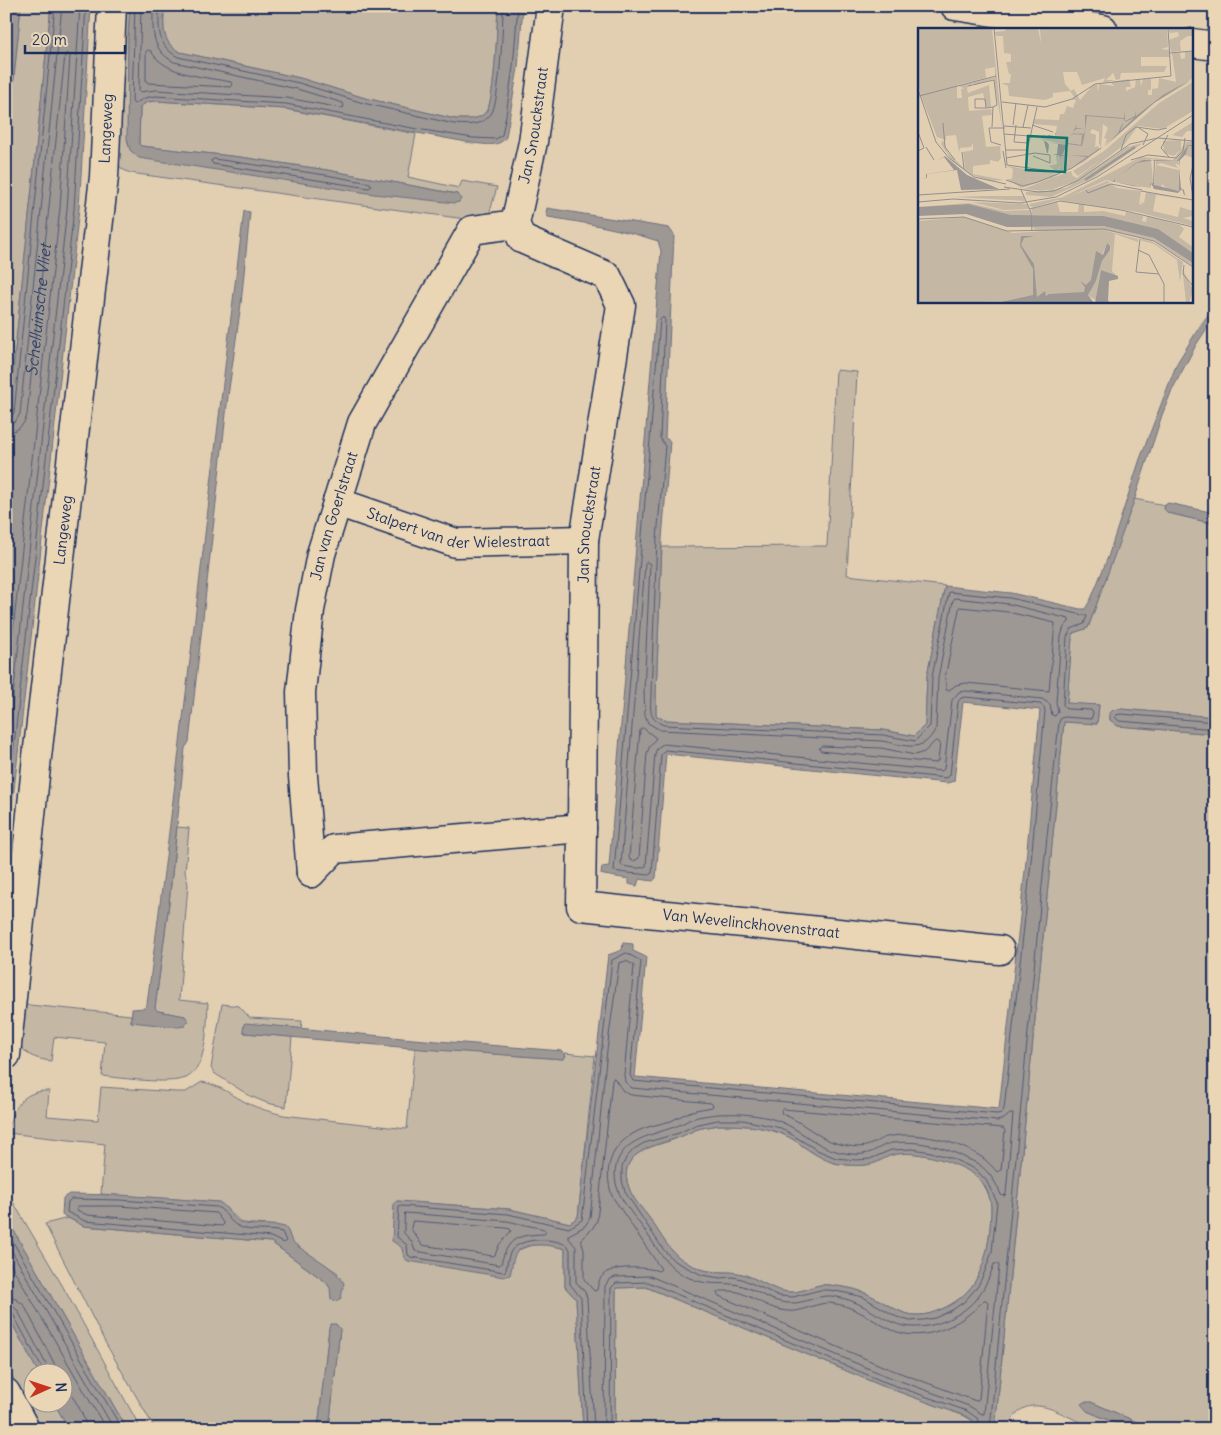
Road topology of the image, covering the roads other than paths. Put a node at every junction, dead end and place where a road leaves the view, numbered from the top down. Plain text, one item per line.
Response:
1 (112, 6) edge
2 (551, 6) edge
3 (955, 6) edge
4 (992, 9) edge
5 (1097, 28) edge
6 (1194, 43) edge
7 (1215, 46) edge
8 (515, 224) junction
9 (336, 502) junction
10 (584, 540) junction
11 (582, 828) junction
12 (1000, 950) dead end
13 (6, 1055) edge
14 (6, 1394) edge
15 (25, 1429) edge

1 - 13 street, Langeweg
2 - 8 street, Jan Snouckstraat
3 - 4 street
4 - 5 street
6 - 7 street
8 - 9 street, Jan van Goerlstraat
8 - 10 street, Jan Snouckstraat
9 - 10 street, Stalpert van der Wielestraat
9 - 11 street, Jan van Goerlstraat
10 - 11 street, Jan Snouckstraat
11 - 12 street, Van Wevelinckhovenstraat
14 - 15 street

